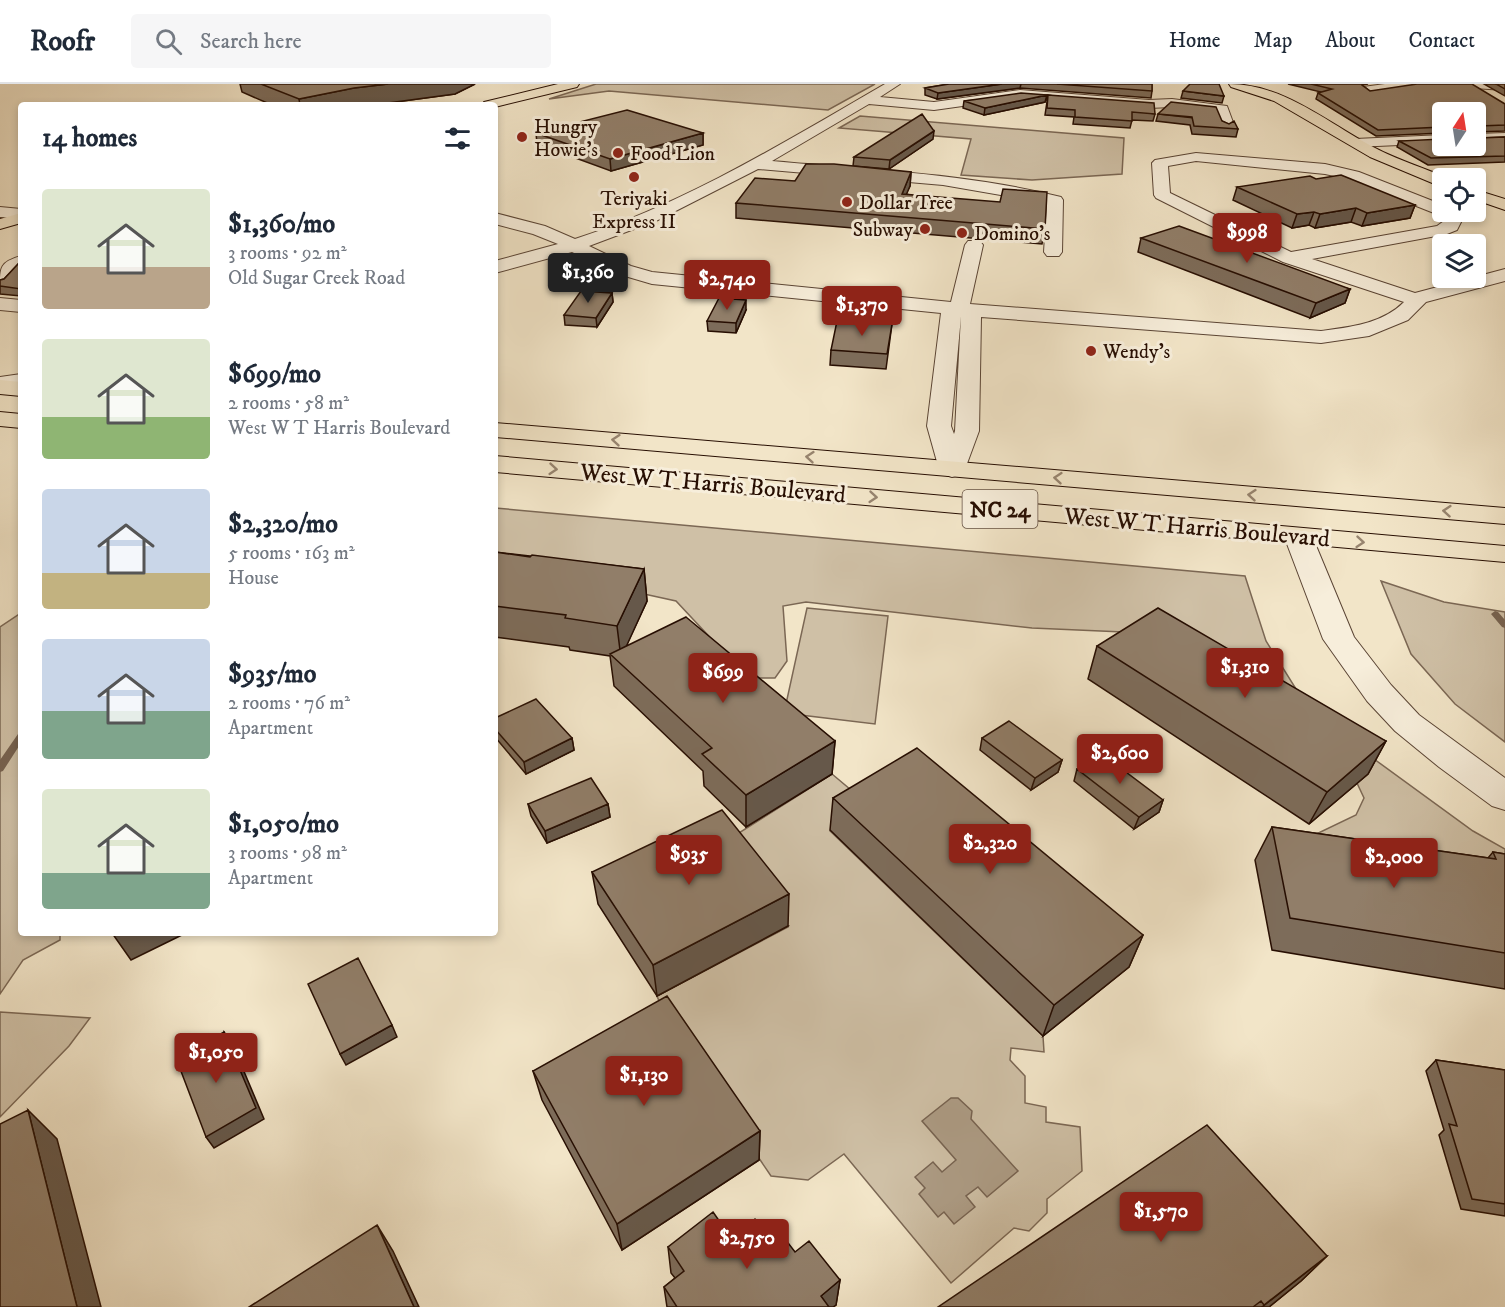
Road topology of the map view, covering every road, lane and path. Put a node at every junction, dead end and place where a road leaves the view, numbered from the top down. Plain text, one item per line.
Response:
1 (555, 84) edge
2 (573, 84) edge
3 (894, 84) edge
4 (1235, 84) edge
5 (1414, 84) edge
6 (1472, 84) edge
7 (1505, 86) edge
8 (1368, 90) edge
9 (541, 92) junction
10 (865, 100) junction
11 (1496, 100) edge
12 (498, 103) edge
13 (1227, 124) edge
14 (1505, 137) edge
15 (1486, 138) edge
16 (1432, 140) edge
17 (1355, 144) junction
18 (753, 164) junction
19 (1432, 178) edge
20 (1486, 199) edge
21 (1432, 206) edge
22 (1505, 206) edge
23 (498, 219) edge
24 (1452, 222) edge
25 (1410, 237) junction
26 (576, 245) junction
27 (974, 245) edge
28 (1432, 246) edge
29 (1053, 252) dead end
30 (1289, 258) junction
31 (498, 266) edge
32 (1486, 269) edge
33 (1503, 275) edge
34 (640, 276) junction
35 (621, 285) dead end
36 (1417, 300) junction
37 (0, 304) edge
38 (18, 306) edge
39 (959, 309) junction
40 (18, 382) edge
41 (0, 386) edge
42 (18, 389) edge
43 (0, 419) edge
44 (18, 421) edge
45 (498, 430) edge
46 (498, 464) edge
47 (952, 469) junction
48 (1505, 516) edge
49 (1298, 536) junction
50 (1505, 554) edge
51 (1505, 796) edge

1 - 9 main road
2 - 9 main road
3 - 10 street
4 - 17 main road
5 - 8 street
6 - 7 street
6 - 11 street
9 - 12 main road
10 - 13 street
10 - 18 street
14 - 15 street
16 - 17 street
17 - 19 main road
18 - 26 street
18 - 29 street
20 - 22 main road
21 - 30 street
23 - 26 street
24 - 25 street
25 - 28 street
25 - 30 street
26 - 31 street
26 - 34 street
27 - 39 street
30 - 36 street
32 - 33 street
33 - 36 street
34 - 35 street
34 - 39 street
36 - 39 street
37 - 38 street
39 - 47 street
40 - 41 street
41 - 42 main road
43 - 44 main road
47 -> 45 main road, West W T Harris Boulevard / NC 24
46 -> 49 main road, West W T Harris Boulevard / NC 24
48 -> 47 main road, West W T Harris Boulevard / NC 24
49 -> 50 main road, West W T Harris Boulevard / NC 24
49 - 51 street

